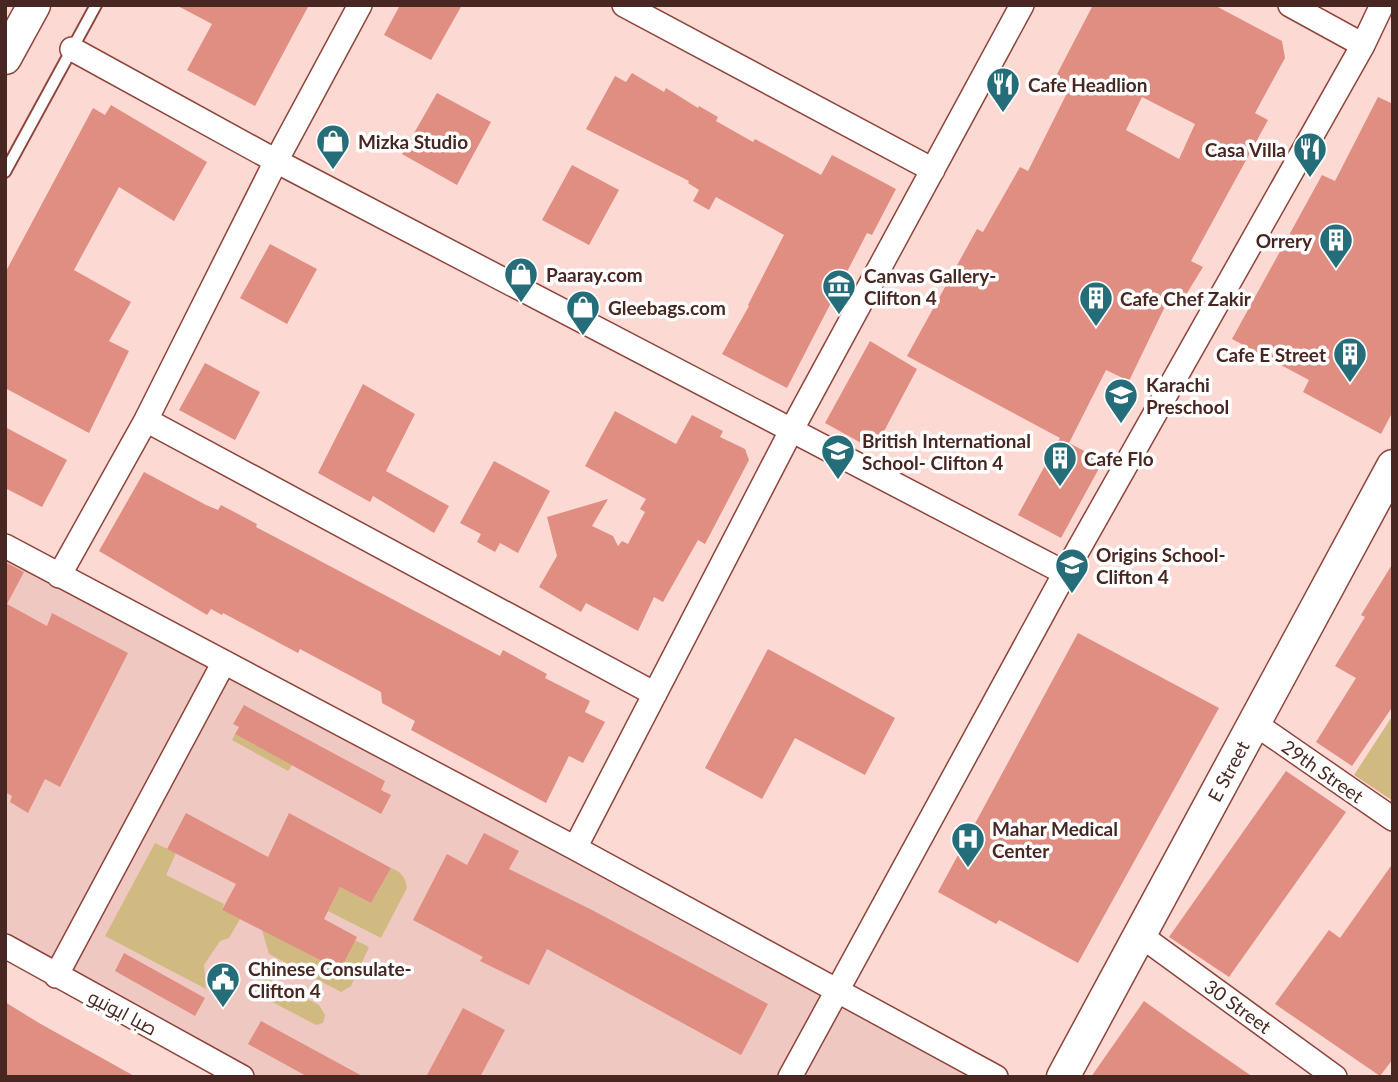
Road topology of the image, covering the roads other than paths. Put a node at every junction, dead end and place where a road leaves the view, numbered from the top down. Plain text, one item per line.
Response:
1 (34, 5) edge
2 (96, 5) edge
3 (360, 5) edge
4 (624, 5) edge
5 (1022, 5) edge
6 (1290, 5) edge
7 (1382, 5) edge
8 (1363, 45) junction
9 (72, 49) junction
10 (5, 58) edge
11 (276, 161) junction
12 (933, 170) junction
13 (5, 172) edge
14 (146, 420) junction
15 (791, 431) junction
16 (1393, 466) edge
17 (5, 546) edge
18 (1065, 573) junction
19 (59, 576) junction
20 (224, 662) junction
21 (655, 694) junction
22 (1254, 723) junction
23 (1393, 819) edge
24 (575, 848) junction
25 (1140, 935) junction
26 (5, 946) edge
27 (55, 976) junction
28 (837, 989) junction
29 (242, 1077) edge
30 (790, 1077) edge
31 (996, 1077) edge
32 (1063, 1077) edge
33 (1335, 1077) edge

1 - 10 main road
2 - 9 lane
3 - 11 street
4 - 12 street
5 - 12 street
6 - 8 street
7 - 8 street
8 - 18 street
9 - 11 street
9 - 13 lane
11 - 14 street
11 - 15 street
12 - 15 street
14 - 19 street
14 - 21 street
15 - 18 street
15 - 21 street
16 - 22 main road, E Street
17 - 19 street
18 - 28 street
19 - 20 street
20 - 24 street
20 - 27 street
21 - 24 street
22 - 23 street, 29th Street
22 - 25 main road, E Street
24 - 28 street
25 - 32 main road, E Street
25 - 33 street, 30 Street
26 - 27 street, صبا ایونیو
27 - 29 street, صبا ایونیو
28 - 30 street
28 - 31 street

